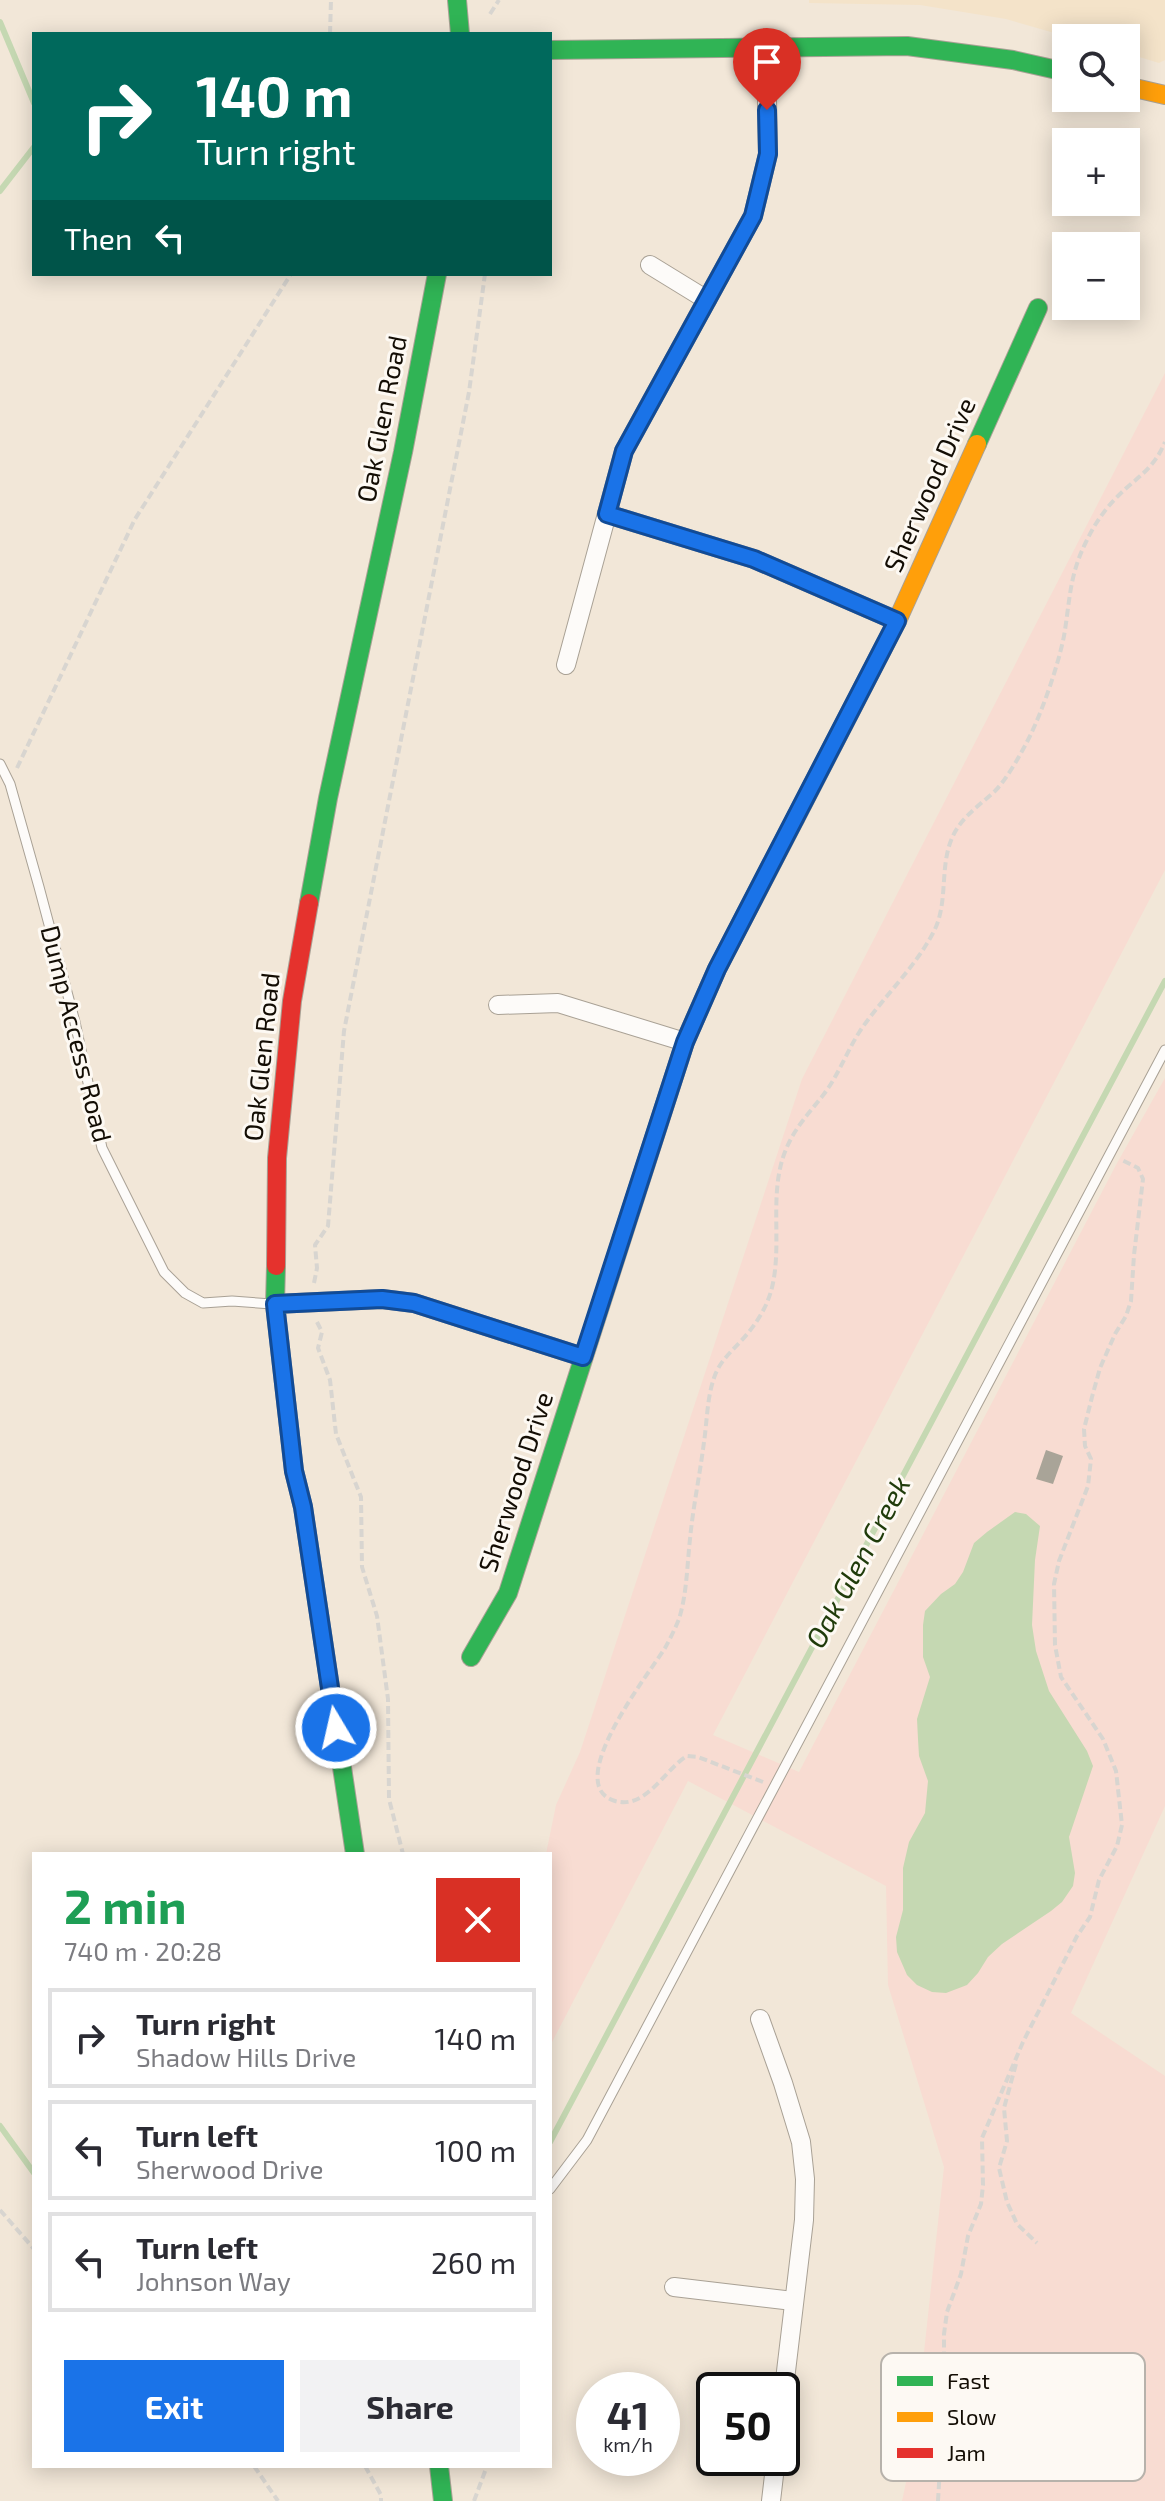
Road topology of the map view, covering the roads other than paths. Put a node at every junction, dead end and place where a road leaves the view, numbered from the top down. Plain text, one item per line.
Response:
1 (457, 0) edge
2 (460, 32) edge
3 (766, 46) junction
4 (552, 50) edge
5 (1052, 69) edge
6 (1140, 89) edge
7 (1165, 95) edge
8 (650, 265) dead end
9 (437, 276) edge
10 (707, 300) junction
11 (1038, 308) dead end
12 (607, 514) junction
13 (897, 621) junction
14 (566, 665) dead end
15 (0, 764) edge
16 (498, 1005) dead end
17 (685, 1042) junction
18 (1165, 1050) edge
19 (275, 1304) junction
20 (583, 1357) junction
21 (471, 1657) dead end
22 (355, 1852) edge
23 (760, 2019) dead end
24 (552, 2186) edge
25 (674, 2287) dead end
26 (793, 2301) junction
27 (785, 2372) edge
28 (439, 2468) edge
29 (774, 2476) edge
30 (443, 2501) edge
31 (771, 2501) edge

1 - 2 main road
3 - 4 main road
3 - 5 main road
3 - 10 street
6 - 7 main road
8 - 10 street
9 - 19 main road, Oak Glen Road
10 - 12 street
11 - 13 main road, Sherwood Drive
12 - 13 street
12 - 14 street
13 - 17 main road, Sherwood Drive
15 - 19 lane, Dump Access Road
16 - 17 street
17 - 20 main road, Sherwood Drive
18 - 24 lane
19 - 20 street
19 - 22 main road, Oak Glen Road
20 - 21 main road, Sherwood Drive
23 - 26 street
25 - 26 street
26 - 27 street
28 - 30 main road
29 - 31 street

